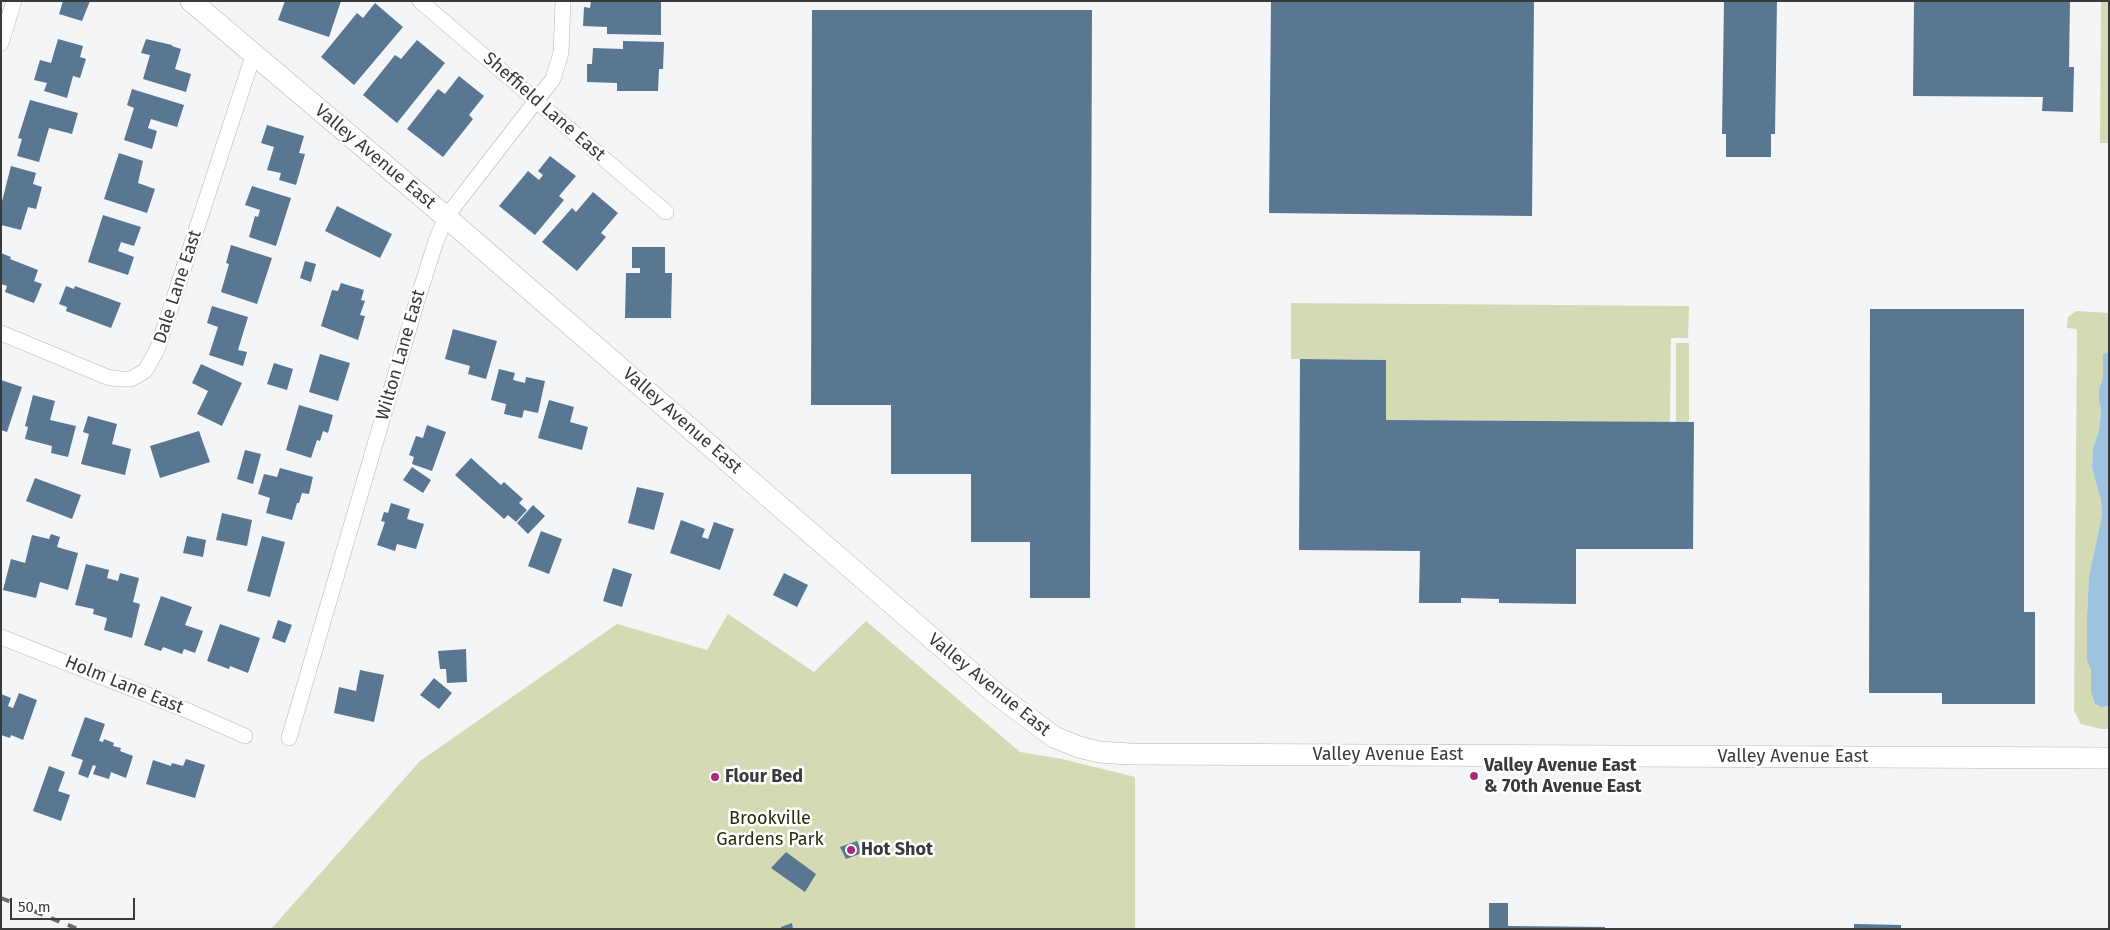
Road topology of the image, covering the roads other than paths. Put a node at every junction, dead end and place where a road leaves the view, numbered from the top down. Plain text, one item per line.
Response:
1 (14, 1) edge
2 (191, 1) edge
3 (421, 1) edge
4 (563, 1) edge
5 (1, 43) edge
6 (254, 53) junction
7 (537, 101) junction
8 (666, 212) dead end
9 (446, 217) junction
10 (1, 334) edge
11 (1, 637) edge
12 (245, 736) dead end
13 (289, 738) dead end
14 (2109, 758) edge

1 - 5 street
2 - 6 main road, Valley Avenue East
3 - 7 street, Sheffield Lane East
4 - 7 street, Wilton Lane East
6 - 9 main road, Valley Avenue East
6 - 10 street, Dale Lane East
7 - 8 street, Sheffield Lane East
7 - 9 street, Wilton Lane East
9 - 13 street, Wilton Lane East
9 - 14 main road, Valley Avenue East
11 - 12 street, Holm Lane East

